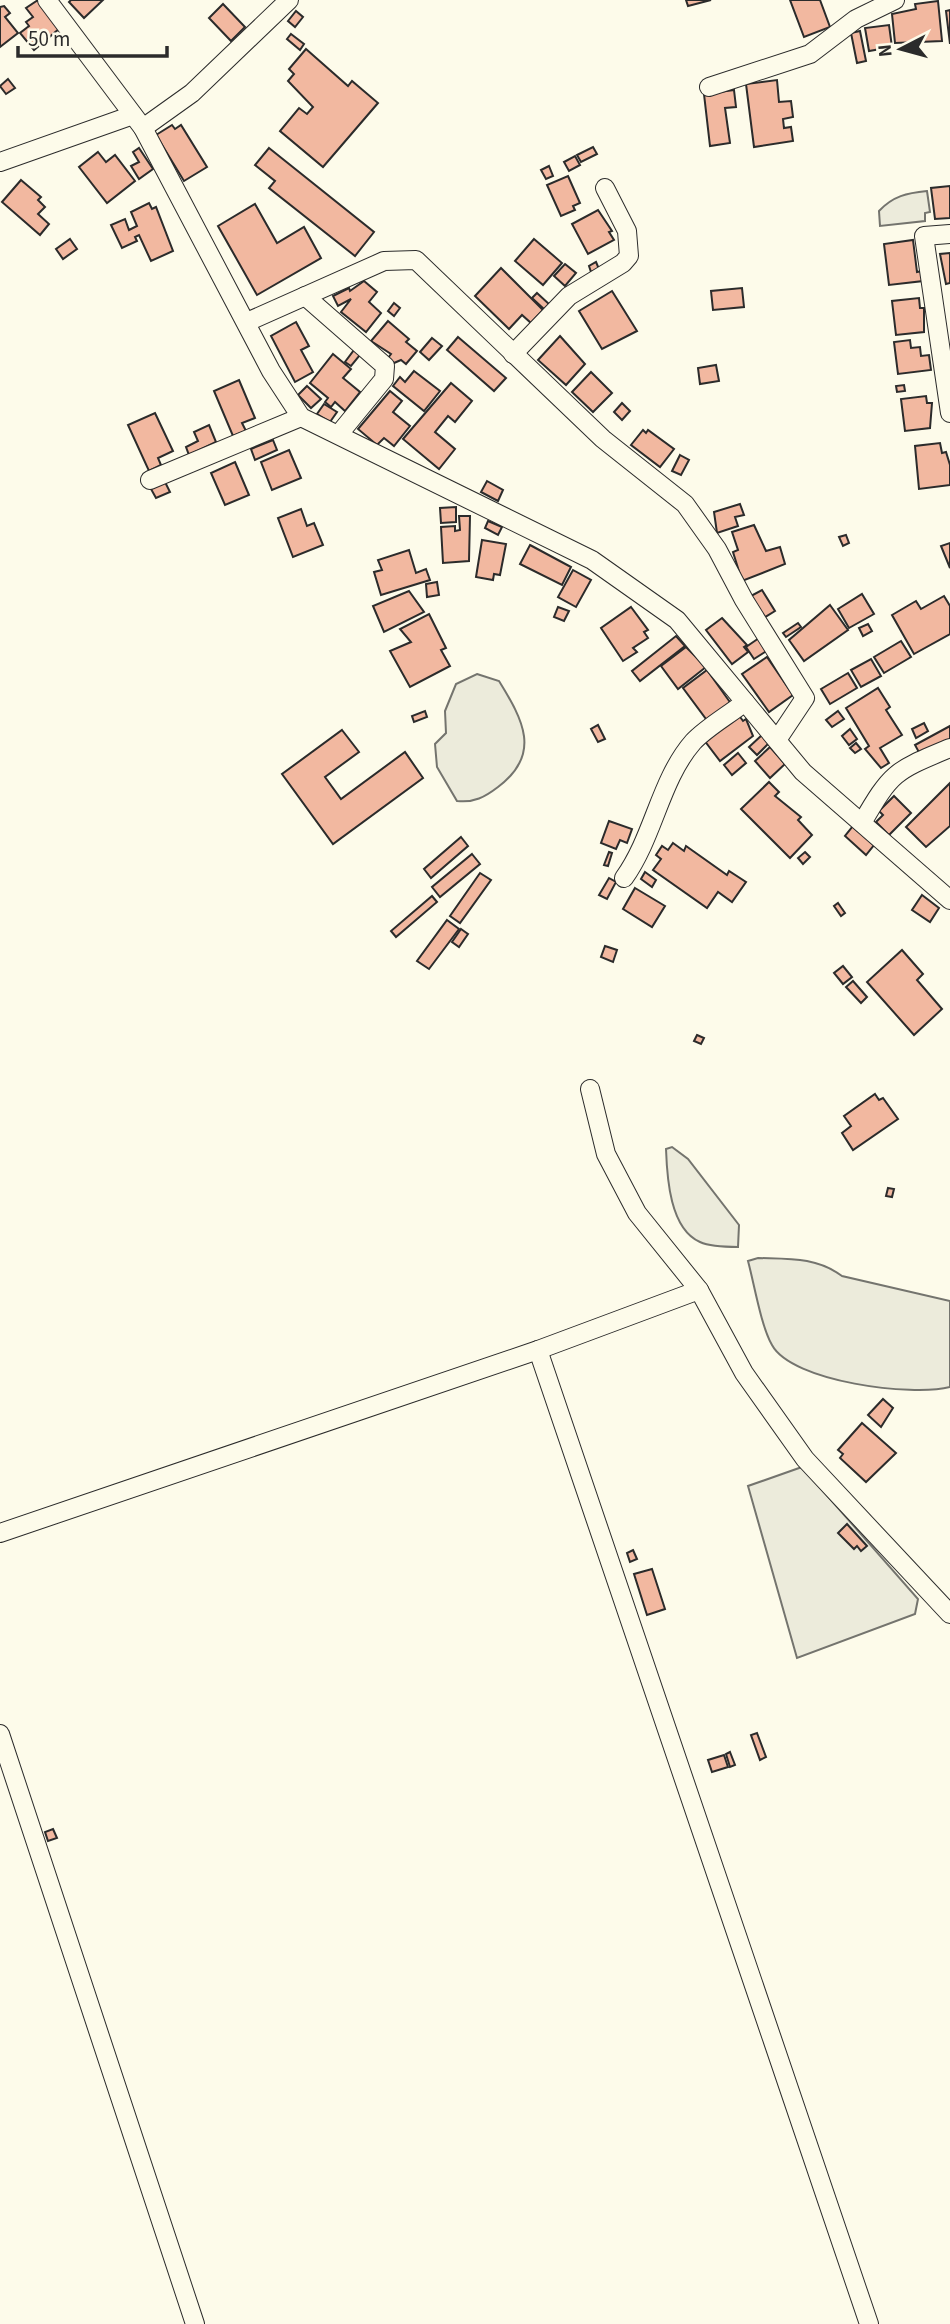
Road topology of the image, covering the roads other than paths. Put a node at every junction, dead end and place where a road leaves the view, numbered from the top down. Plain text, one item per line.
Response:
1 (47, 0) edge
2 (289, 0) edge
3 (895, 0) edge
4 (709, 87) dead end
5 (138, 121) junction
6 (0, 162) edge
7 (605, 188) dead end
8 (950, 234) edge
9 (305, 296) junction
10 (247, 322) junction
11 (513, 354) junction
12 (950, 413) edge
13 (301, 417) junction
14 (339, 434) junction
15 (150, 480) dead end
16 (746, 702) junction
17 (777, 740) junction
18 (950, 748) edge
19 (862, 823) junction
20 (624, 878) dead end
21 (950, 900) edge
22 (590, 1089) dead end
23 (699, 1290) junction
24 (538, 1350) junction
25 (0, 1533) edge
26 (950, 1614) edge
27 (0, 1734) edge
28 (195, 2324) edge
29 (869, 2324) edge

1 - 5 street
2 - 5 street
3 - 4 street
5 - 6 street
5 - 10 street
7 - 11 street
8 - 12 street
9 - 10 street
9 - 11 street
9 - 14 street
10 - 13 street
11 - 17 street
13 - 14 street
13 - 15 street
14 - 16 street
16 - 17 street
16 - 20 street
17 - 19 street
18 - 19 street
19 - 21 street
22 - 23 street
23 - 24 street
23 - 26 street
24 - 25 street
24 - 29 street
27 - 28 street

